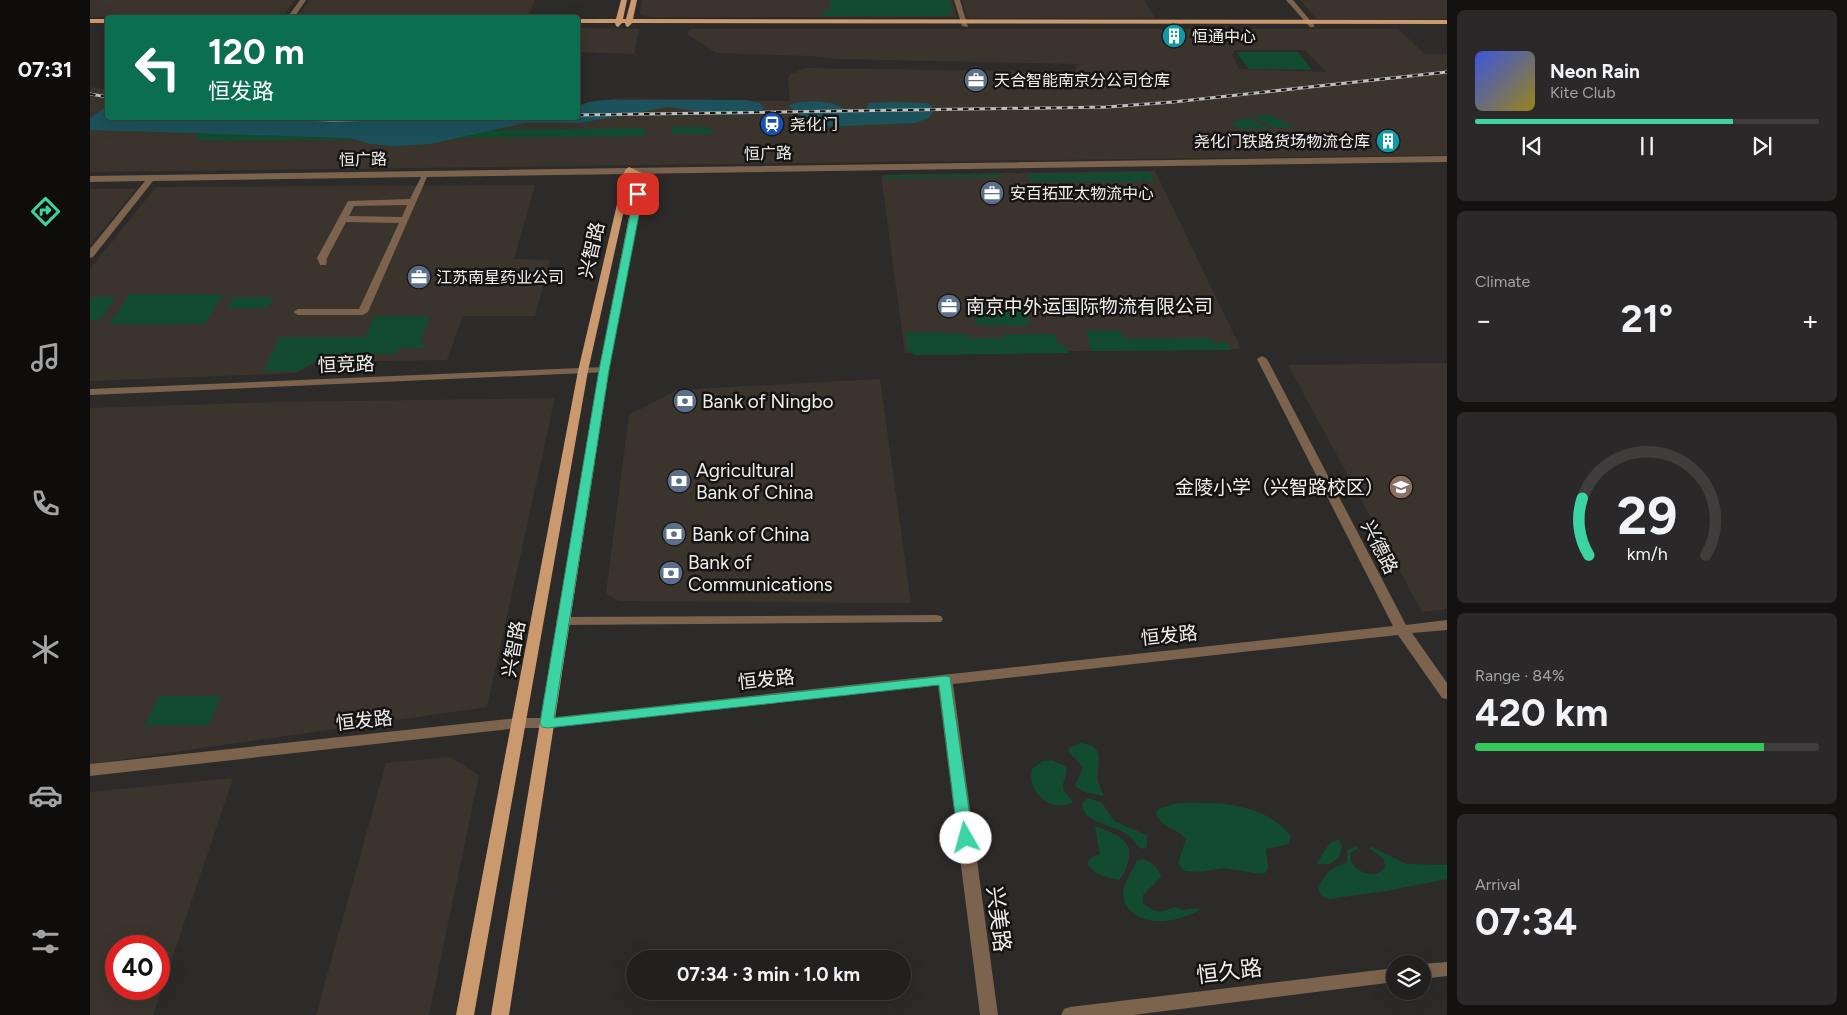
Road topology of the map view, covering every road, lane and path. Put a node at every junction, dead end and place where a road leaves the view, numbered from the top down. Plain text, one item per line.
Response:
1 (303, 0) edge
2 (624, 0) edge
3 (634, 0) edge
4 (957, 0) edge
5 (1289, 0) edge
6 (292, 15) edge
7 (90, 21) edge
8 (105, 21) edge
9 (580, 22) edge
10 (1447, 22) edge
11 (619, 23) junction
12 (629, 23) junction
13 (965, 24) junction
14 (1311, 24) junction
15 (90, 25) edge
16 (105, 25) edge
17 (580, 26) edge
18 (1447, 26) edge
19 (1447, 159) edge
20 (1447, 164) edge
21 (628, 172) junction
22 (642, 175) junction
23 (424, 178) junction
24 (90, 180) edge
25 (149, 181) junction
26 (412, 202) junction
27 (342, 219) junction
28 (404, 220) junction
29 (90, 255) edge
30 (323, 264) dead end
31 (298, 312) dead end
32 (1262, 359) dead end
33 (583, 370) junction
34 (604, 370) junction
35 (90, 392) edge
36 (936, 619) dead end
37 (563, 621) junction
38 (1447, 625) edge
39 (1402, 630) junction
40 (945, 680) junction
41 (1447, 694) edge
42 (518, 723) junction
43 (547, 723) junction
44 (90, 770) edge
45 (1447, 969) edge
46 (1431, 971) edge
47 (1386, 976) edge
48 (465, 1015) edge
49 (500, 1015) edge
50 (989, 1015) edge
51 (1070, 1015) edge

1 - 6 street
2 - 11 main road
3 - 12 main road
4 - 13 street
5 - 14 street
7 - 8 main road
9 - 11 main road
10 - 14 main road
11 - 12 main road
11 - 17 main road
12 - 13 main road
13 - 14 main road
14 - 18 main road
15 - 16 main road
19 - 21 street, 恒广路
20 - 22 street, 恒广路
21 - 22 main road
21 - 23 street, 恒广路
21 - 24 street, 恒广路
21 - 33 main road, 兴智路
22 - 34 main road, 兴智路
23 - 25 street, 恒广路
23 - 26 street
24 - 25 street, 恒广路
25 - 29 street
26 - 27 street
26 - 28 street
27 - 28 street
27 - 30 street
28 - 31 street
32 - 39 street, 兴德路
33 - 34 street, 恒竞路
33 - 35 street, 恒竞路
33 - 42 main road, 兴智路
34 - 37 main road, 兴智路
36 - 37 street
37 - 43 main road, 兴智路
38 - 39 street, 恒发路
39 - 40 street, 恒发路
39 - 41 street, 兴德路
40 - 43 street, 恒发路
40 - 50 street, 兴美路
42 - 43 street, 恒发路
42 - 44 street, 恒发路
42 - 48 main road, 兴智路
43 - 49 main road, 兴智路
45 - 46 street
47 - 51 street, 恒久路

